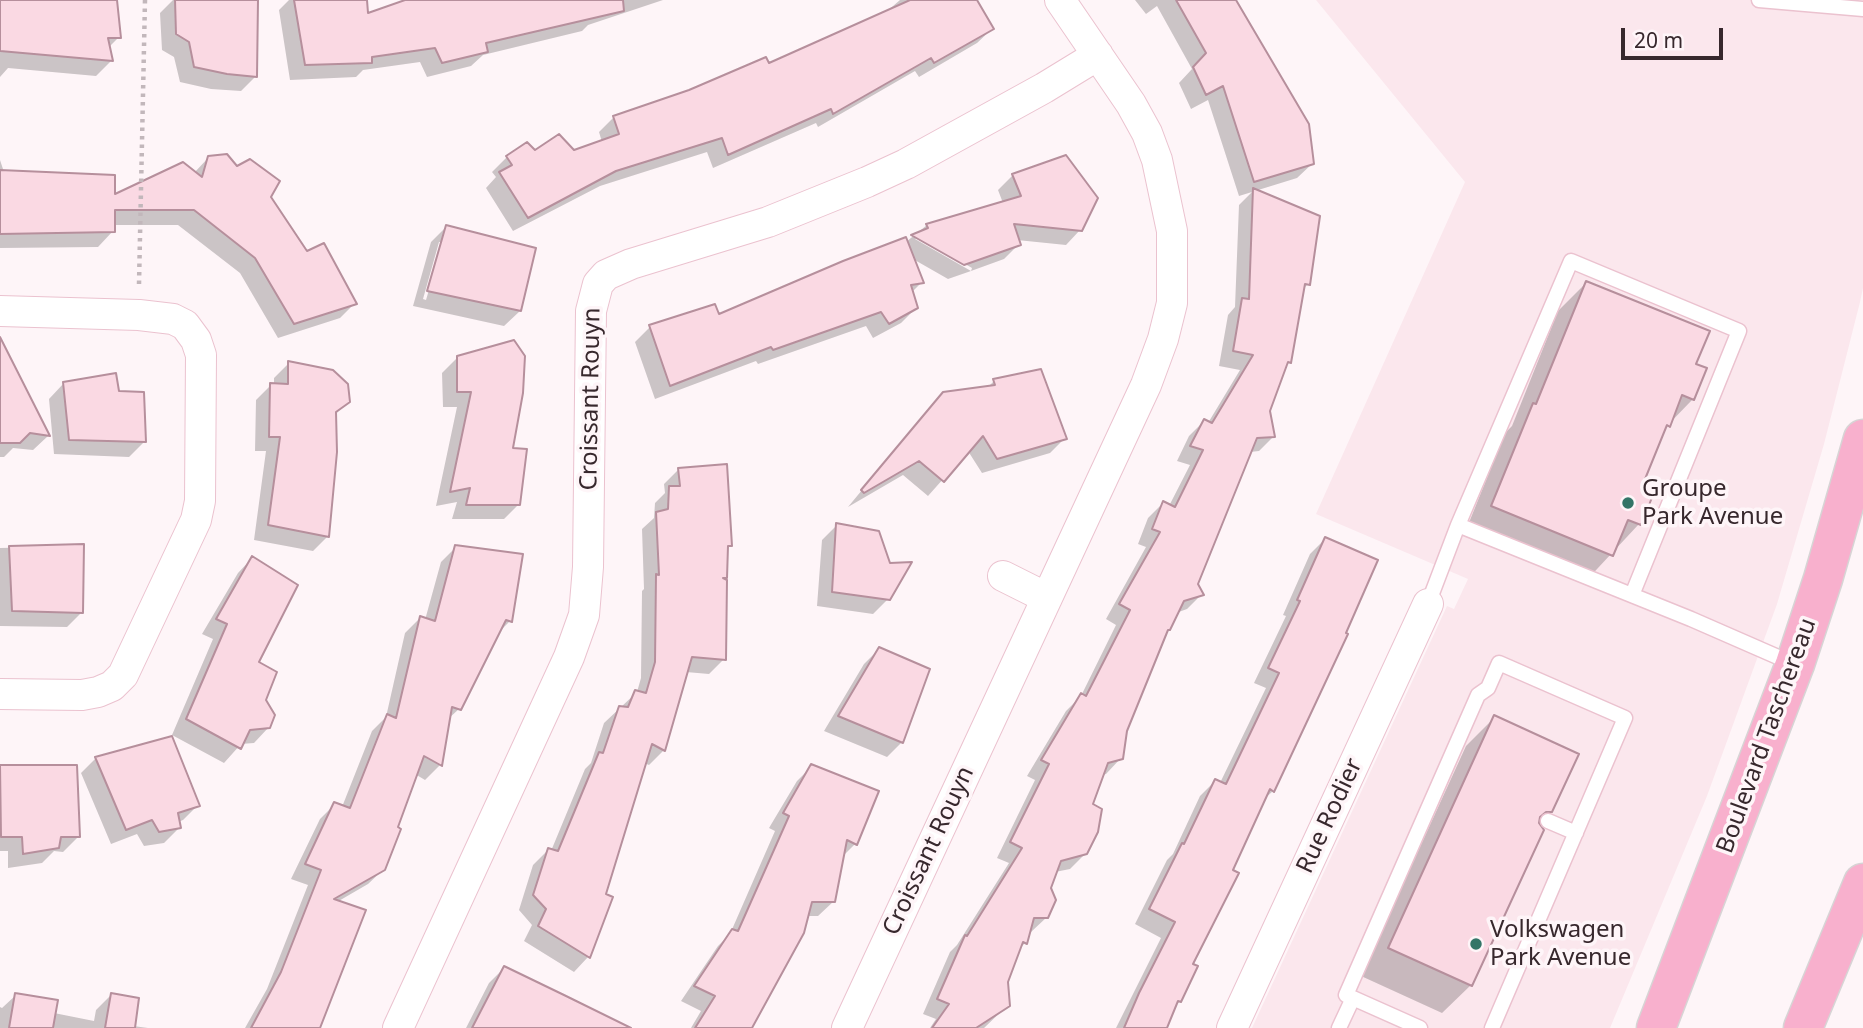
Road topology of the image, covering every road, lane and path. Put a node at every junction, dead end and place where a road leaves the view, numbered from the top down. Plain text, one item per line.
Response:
1 (145, 0) edge
2 (1060, 0) edge
3 (1759, 0) edge
4 (1863, 9) edge
5 (1098, 55) junction
6 (139, 288) dead end
7 (0, 312) edge
8 (1863, 439) edge
9 (1458, 526) junction
10 (1003, 576) dead end
11 (1632, 595) junction
12 (1047, 598) junction
13 (1428, 604) joint
14 (1795, 664) junction
15 (0, 694) edge
16 (1548, 821) dead end
17 (1576, 833) junction
18 (1863, 883) edge
19 (1353, 998) junction
20 (398, 1028) edge
21 (847, 1028) edge
22 (1232, 1028) edge
23 (1339, 1028) edge
24 (1420, 1028) edge
25 (1492, 1028) edge
26 (1656, 1028) edge
27 (1802, 1028) edge

1 - 6 path
2 - 5 street, Croissant Rouyn
3 - 4 lane
5 - 12 street, Croissant Rouyn
5 - 20 street, Croissant Rouyn
7 - 15 street
8 - 14 main road, Boulevard Taschereau
9 - 11 lane
9 - 11 lane
9 - 13 lane
10 - 12 street
11 - 14 lane
12 - 21 street, Croissant Rouyn
13 - 22 street, Rue Rodier
14 - 26 main road, Boulevard Taschereau
16 - 17 lane
17 - 19 lane
17 - 25 lane
18 - 27 main road
19 - 23 lane
19 - 24 lane

